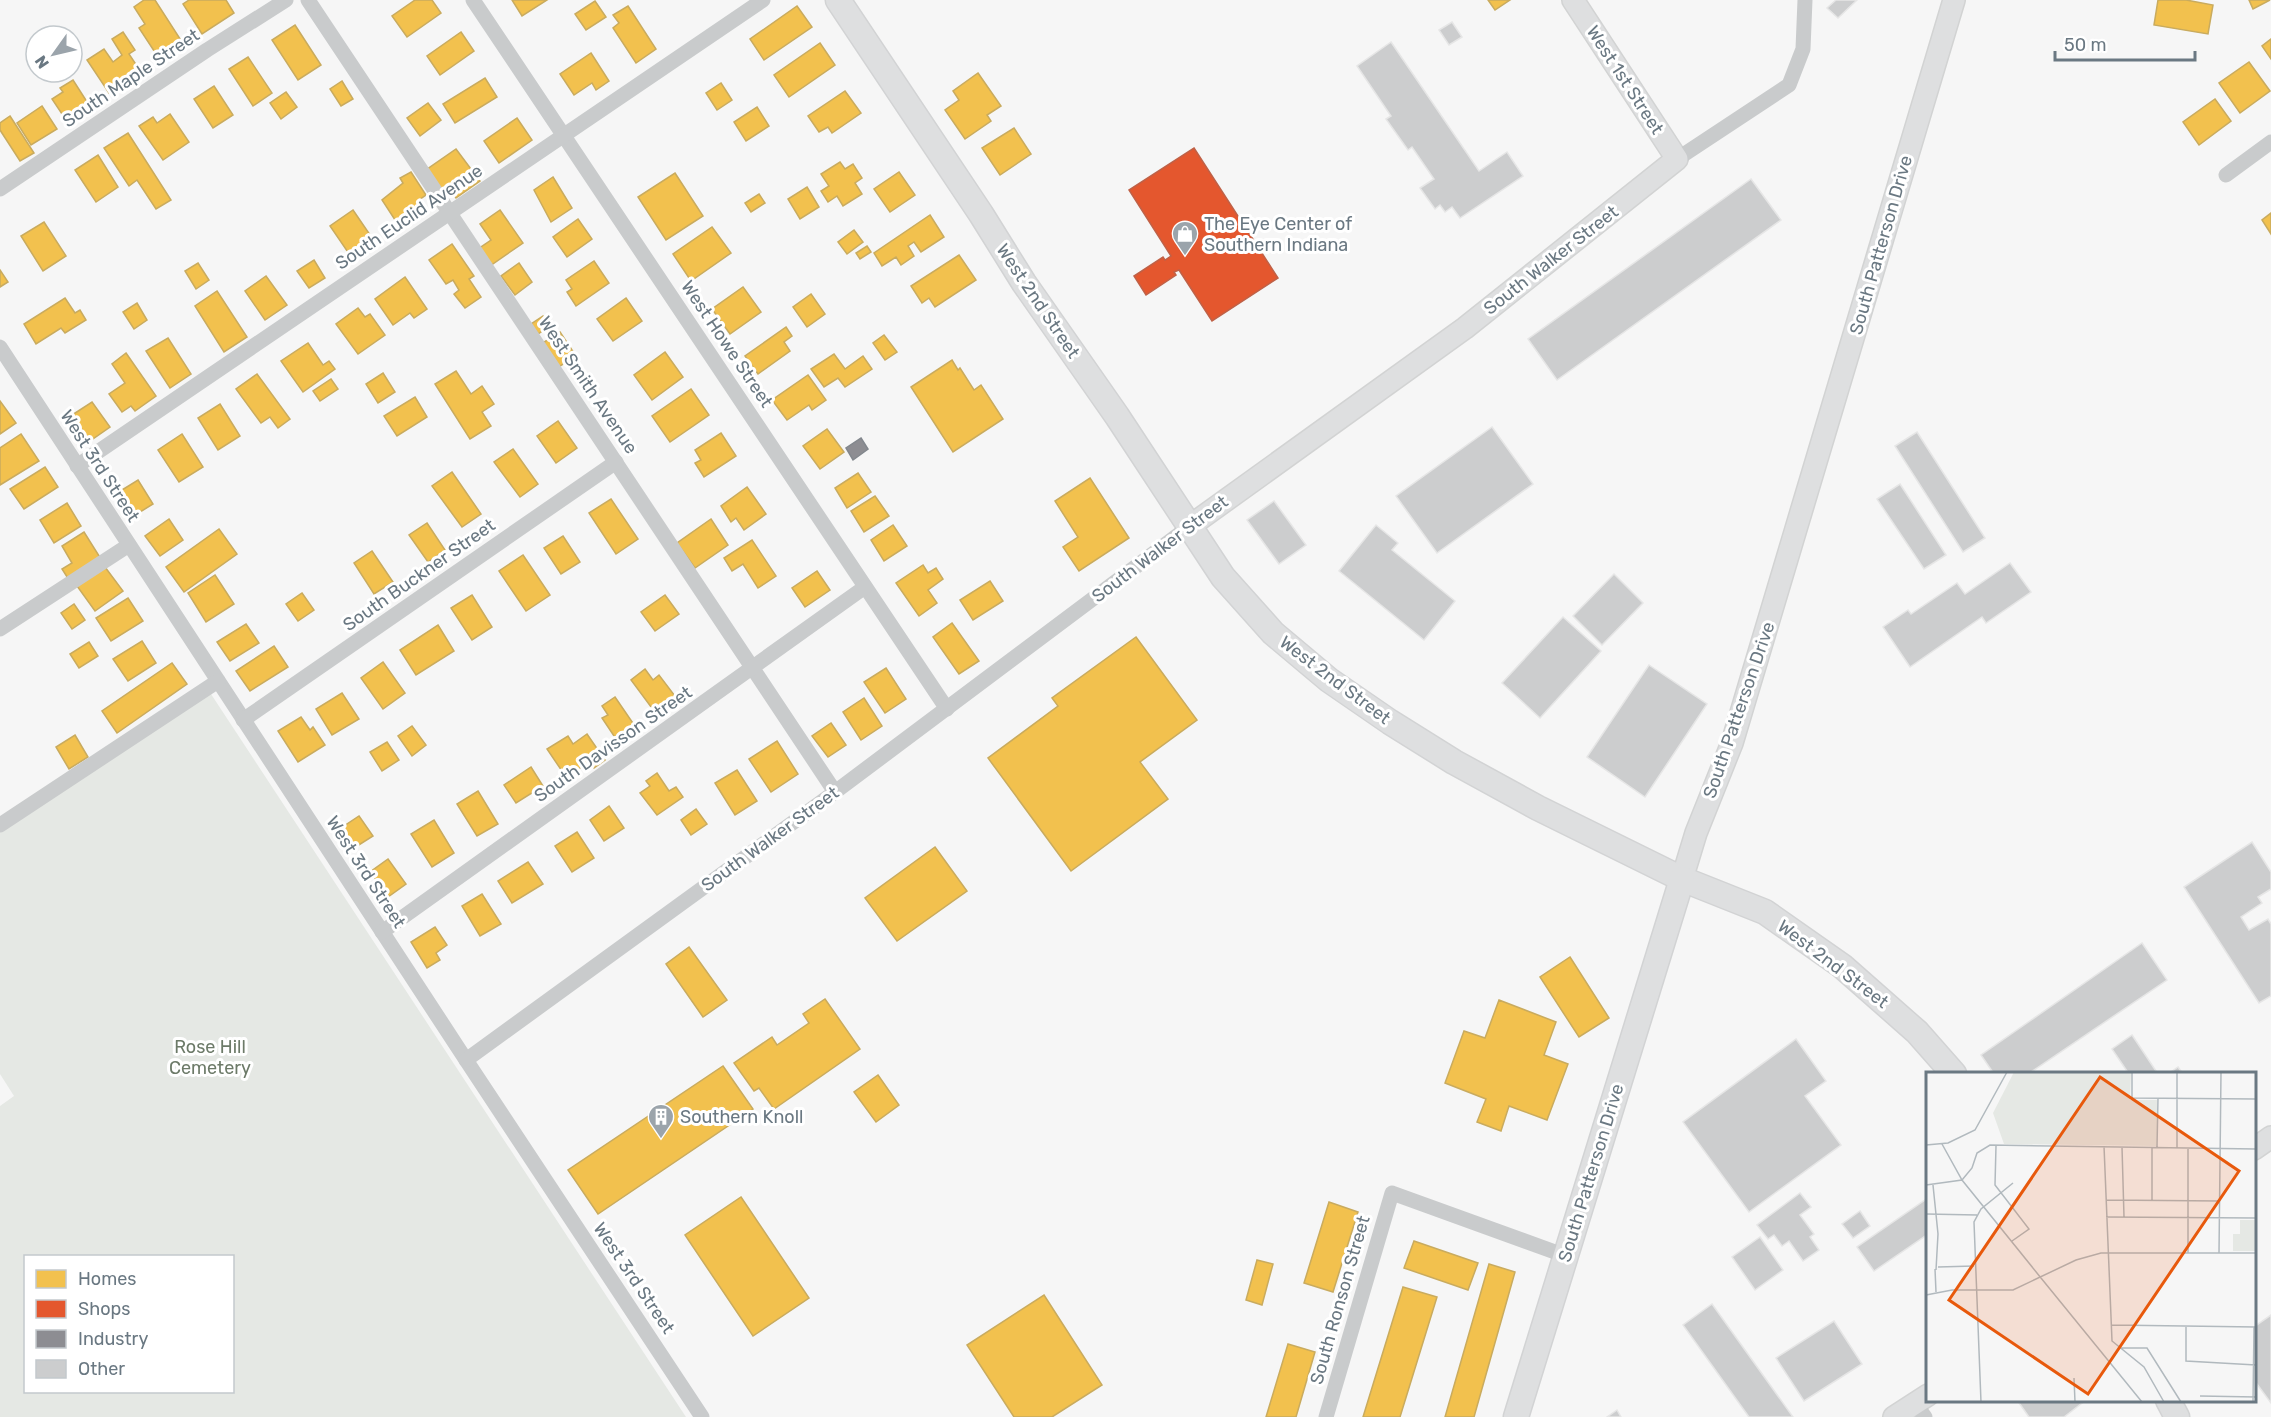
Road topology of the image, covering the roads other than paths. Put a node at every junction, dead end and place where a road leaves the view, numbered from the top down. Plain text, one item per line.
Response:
1 (286, 0) edge
2 (308, 0) edge
3 (473, 0) edge
4 (763, 0) edge
5 (838, 0) edge
6 (1573, 0) edge
7 (1954, 0) edge
8 (1802, 2) edge
9 (565, 136) junction
10 (2271, 142) edge
11 (1677, 159) junction
12 (2226, 175) dead end
13 (0, 189) edge
14 (450, 213) junction
15 (0, 347) edge
16 (616, 462) junction
17 (77, 466) junction
18 (1190, 526) junction
19 (129, 545) junction
20 (866, 587) junction
21 (0, 629) edge
22 (753, 668) junction
23 (218, 681) junction
24 (947, 709) junction
25 (243, 720) junction
26 (835, 792) junction
27 (0, 825) edge
28 (1682, 879) junction
29 (382, 932) junction
30 (466, 1060) junction
31 (1952, 1072) edge
32 (2271, 1137) edge
33 (2256, 1148) edge
34 (1566, 1256) junction
35 (2169, 1402) edge
36 (1923, 1405) edge
37 (702, 1417) edge
38 (1326, 1417) edge
39 (1516, 1417) edge
40 (1894, 1417) edge
41 (2177, 1417) edge

1 - 13 street, South Maple Street
2 - 14 street, West Smith Avenue
3 - 9 street, West Howe Street
4 - 9 street, South Euclid Avenue
5 - 18 main road, West 2nd Street
6 - 11 street, West 1st Street
7 - 28 street, South Patterson Drive
8 - 11 street, South Walker Street
9 - 14 street, South Euclid Avenue
9 - 20 street, West Howe Street
10 - 12 street
11 - 18 street, South Walker Street
14 - 16 street, West Smith Avenue
14 - 17 street, South Euclid Avenue
15 - 17 street, West 3rd Street
16 - 22 street, West Smith Avenue
16 - 25 street, South Buckner Street
17 - 19 street, West 3rd Street
18 - 24 street, South Walker Street
18 - 28 main road, West 2nd Street
19 - 21 street
19 - 23 street, West 3rd Street
20 - 22 street, South Davisson Street
20 - 24 street, West Howe Street
22 - 26 street, West Smith Avenue
22 - 29 street, South Davisson Street
23 - 25 street, West 3rd Street
23 - 27 street
24 - 26 street, South Walker Street
25 - 29 street, West 3rd Street
26 - 30 street, South Walker Street
28 - 31 main road, West 2nd Street
28 - 34 main road, South Patterson Drive
29 - 30 street, West 3rd Street
30 - 37 street, West 3rd Street
32 - 33 street
34 - 38 street, South Ronson Street
34 - 39 main road, South Patterson Drive
35 - 41 main road
36 - 40 street

